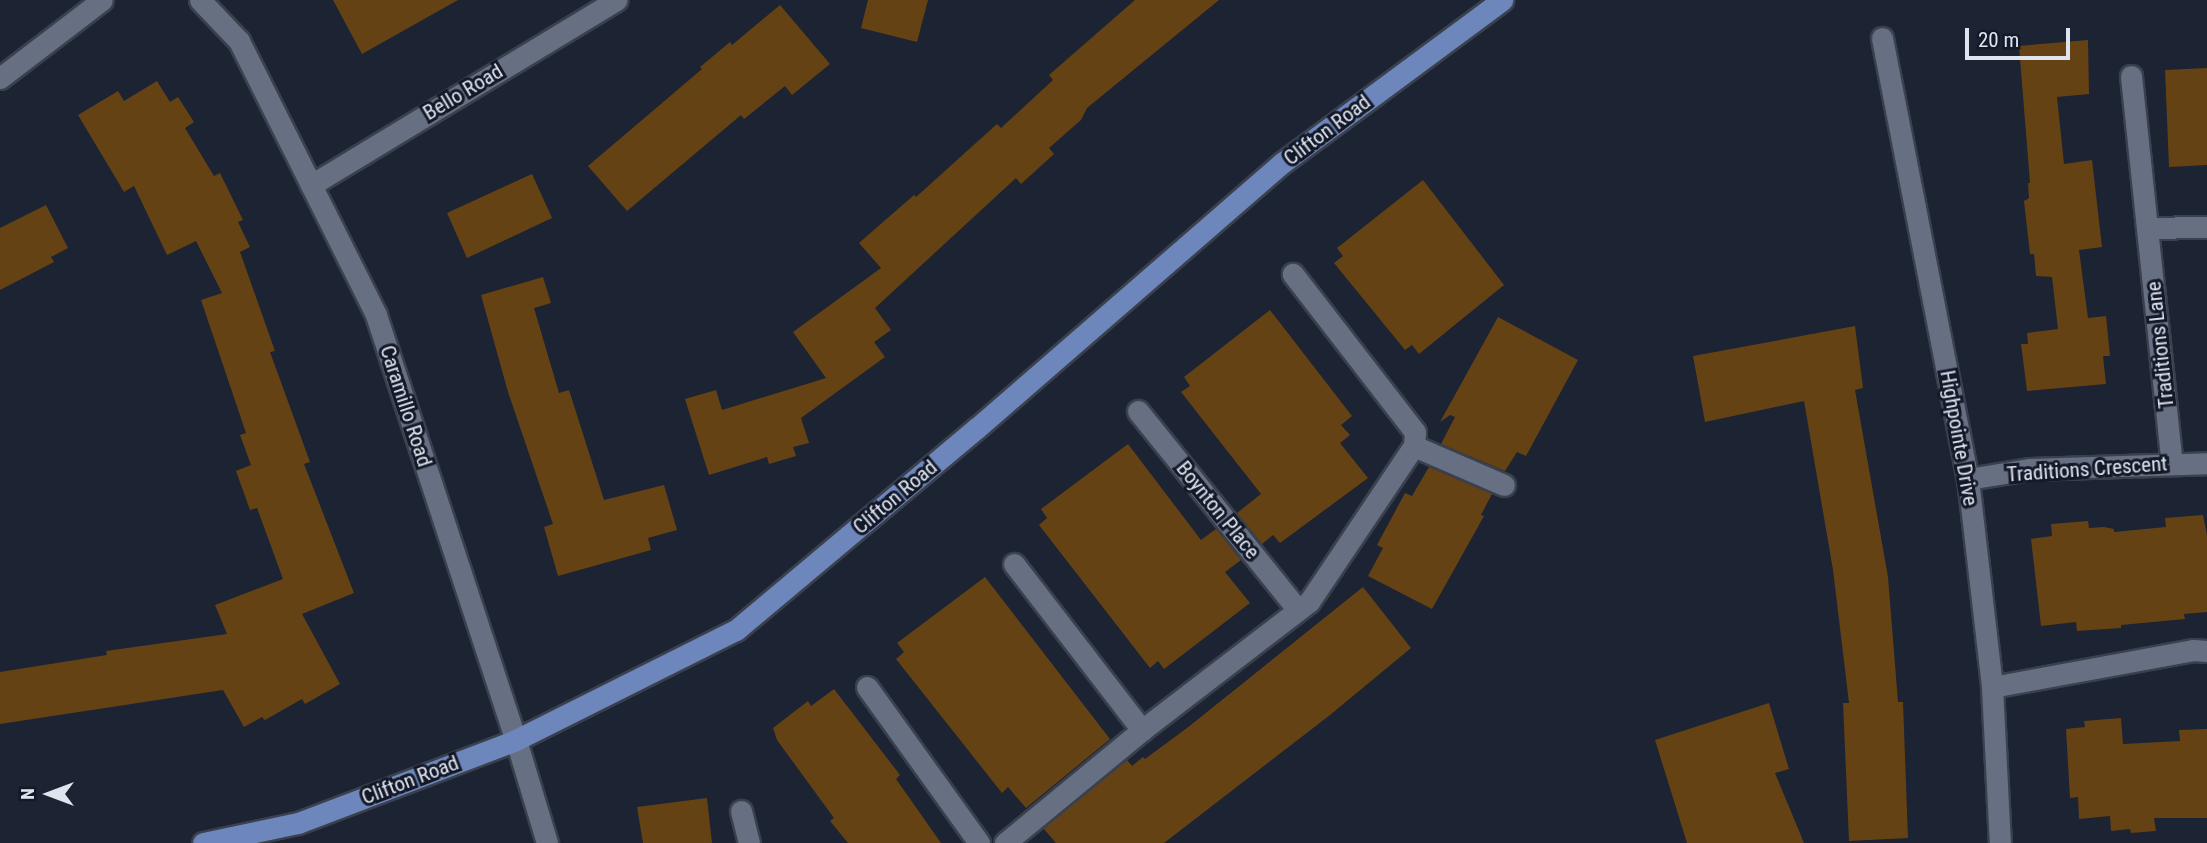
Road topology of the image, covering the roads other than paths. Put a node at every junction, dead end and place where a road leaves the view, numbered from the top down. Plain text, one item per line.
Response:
1 (102, 0) edge
2 (200, 0) edge
3 (616, 0) edge
4 (1502, 0) edge
5 (1882, 38) dead end
6 (2131, 76) dead end
7 (0, 78) edge
8 (311, 185) junction
9 (2207, 227) edge
10 (2147, 228) junction
11 (1293, 274) dead end
12 (1138, 411) dead end
13 (1414, 446) junction
14 (2172, 463) junction
15 (2207, 463) edge
16 (1968, 479) junction
17 (1504, 485) dead end
18 (1014, 564) dead end
19 (1298, 610) junction
20 (2207, 651) edge
21 (867, 687) dead end
22 (1992, 687) junction
23 (1142, 730) junction
24 (516, 740) junction
25 (741, 811) dead end
26 (203, 843) edge
27 (547, 843) edge
28 (749, 843) edge
29 (979, 843) edge
30 (1005, 843) edge
31 (2000, 843) edge

1 - 7 street
2 - 8 street, Caramillo Road
3 - 8 street, Bello Road
4 - 24 main road, Clifton Road
5 - 16 street, Highpointe Drive
6 - 10 street, Traditions Lane
8 - 24 street, Caramillo Road
9 - 10 street
10 - 14 street, Traditions Lane
11 - 13 street
12 - 19 street, Boynton Place
13 - 17 street
13 - 19 street
14 - 15 street, Traditions Crescent
14 - 16 street, Traditions Crescent
16 - 22 street, Highpointe Drive
18 - 23 street
19 - 23 street
20 - 22 street
21 - 29 street
22 - 31 street, Highpointe Drive
23 - 30 street
24 - 26 main road, Clifton Road
24 - 27 street, Caramillo Road
25 - 28 street

